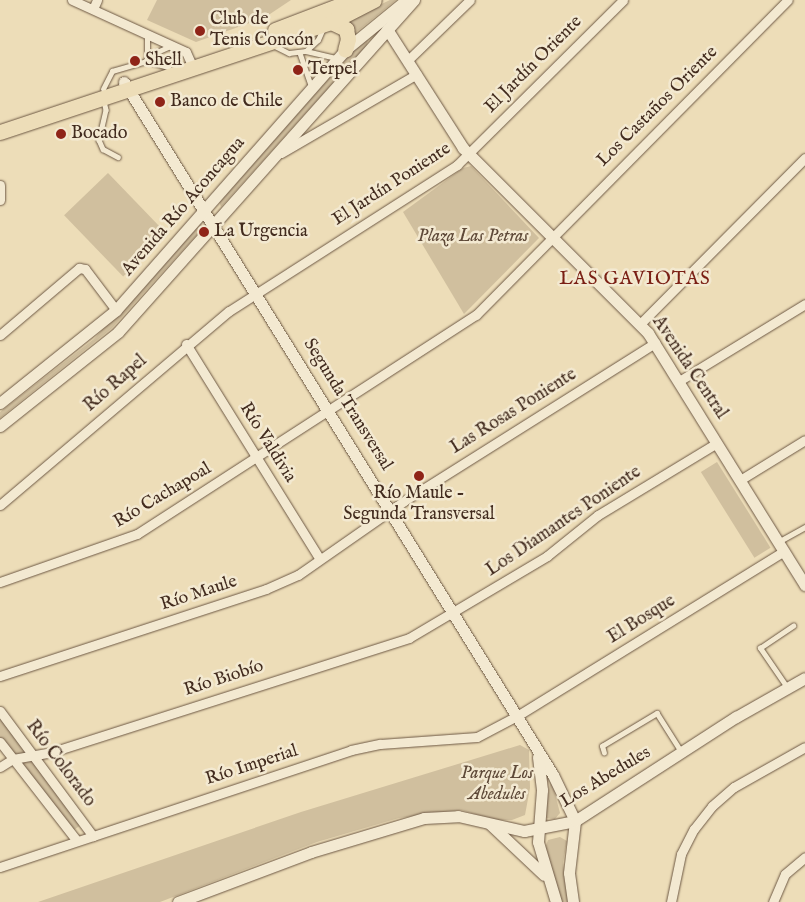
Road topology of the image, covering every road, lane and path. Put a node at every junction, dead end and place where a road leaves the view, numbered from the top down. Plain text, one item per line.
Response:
1 (72, 0) edge
2 (97, 0) edge
3 (353, 0) edge
4 (406, 0) edge
5 (414, 0) edge
6 (470, 0) edge
7 (623, 0) edge
8 (788, 0) edge
9 (372, 2) edge
10 (93, 9) junction
11 (327, 23) junction
12 (387, 29) junction
13 (147, 34) junction
14 (271, 42) junction
15 (172, 45) junction
16 (306, 51) junction
17 (300, 53) junction
18 (341, 54) junction
19 (148, 58) junction
20 (408, 60) junction
21 (191, 64) junction
22 (168, 67) junction
23 (417, 74) junction
24 (127, 86) junction
25 (312, 88) junction
26 (103, 94) junction
27 (0, 123) edge
28 (0, 132) edge
29 (469, 153) junction
30 (118, 157) dead end
31 (805, 158) edge
32 (270, 159) junction
33 (0, 185) edge
34 (0, 200) edge
35 (205, 209) junction
36 (214, 223) junction
37 (551, 237) junction
38 (256, 292) junction
39 (805, 304) edge
40 (116, 310) junction
41 (640, 324) junction
42 (0, 336) edge
43 (655, 343) junction
44 (186, 344) junction
45 (679, 381) junction
46 (0, 404) edge
47 (328, 408) junction
48 (0, 426) edge
49 (805, 440) edge
50 (717, 443) junction
51 (256, 457) junction
52 (740, 480) junction
53 (0, 505) edge
54 (391, 509) junction
55 (805, 527) edge
56 (781, 546) junction
57 (320, 559) junction
58 (803, 578) edge
59 (0, 582) edge
60 (454, 613) junction
61 (792, 626) dead end
62 (0, 676) edge
63 (805, 678) edge
64 (787, 688) junction
65 (0, 711) edge
66 (517, 716) junction
67 (0, 742) edge
68 (805, 747) edge
69 (536, 748) junction
70 (682, 751) junction
71 (604, 753) dead end
72 (33, 755) junction
73 (13, 759) junction
74 (0, 767) edge
75 (574, 821) junction
76 (489, 823) junction
77 (538, 829) junction
78 (93, 836) junction
79 (77, 840) junction
80 (805, 857) edge
81 (0, 866) edge
82 (546, 877) junction
83 (191, 899) edge
84 (178, 902) edge
85 (556, 902) edge
86 (573, 902) edge
87 (671, 902) edge
88 (773, 902) edge

1 - 10 street
2 - 10 street
3 - 21 main road
4 - 18 street, Avenida Río Aconcagua
5 - 12 street, Avenida Río Aconcagua
6 - 20 street
7 - 29 street, El Jardín Oriente
8 - 37 street, Los Castaños Oriente
9 - 11 main road
10 - 13 street
11 - 14 main road
11 - 16 lane
11 - 18 main road
12 - 20 street, Avenida Central
12 - 32 street, Avenida Río Aconcagua
13 - 15 street
13 - 19 lane
14 - 17 lane
14 - 21 main road
15 - 19 lane
15 - 21 street
16 - 17 lane
16 - 18 lane
17 - 25 lane
18 - 25 street, Avenida Río Aconcagua
19 - 22 lane
19 - 26 lane
20 - 23 street, Avenida Central
21 - 22 main road
21 - 24 main road
22 - 24 main road
23 - 29 street, Avenida Central
23 - 32 street
24 - 26 main road
24 - 35 street, Segunda Transversal
25 - 35 street, Avenida Río Aconcagua
26 - 27 main road
26 - 28 main road
26 - 30 lane
29 - 37 street, Avenida Central
29 - 38 street, El Jardín Poniente
31 - 41 street
32 - 36 street, Avenida Río Aconcagua
33 - 34 street
35 - 36 street, Segunda Transversal
35 - 40 street, Avenida Río Aconcagua
36 - 38 street, Segunda Transversal
36 - 48 street, Avenida Río Aconcagua
37 - 41 street, Avenida Central
37 - 47 street, Los Castaños Oriente
38 - 44 street, Río Rapel
38 - 47 street, Segunda Transversal
39 - 45 street
40 - 42 street
40 - 46 street, Avenida Río Aconcagua
41 - 43 street, Avenida Central
43 - 45 street, Avenida Central
43 - 54 street, Las Rosas Poniente
44 - 51 street, Río Valdivia
44 - 53 street, Río Rapel
45 - 50 street, Avenida Central
47 - 51 street, Río Cachapoal
47 - 54 street, Segunda Transversal
49 - 52 street
50 - 52 street, Avenida Central
50 - 60 street, Los Diamantes Poniente
51 - 57 street, Río Valdivia
51 - 59 street, Río Cachapoal
52 - 56 street, Avenida Central
54 - 57 street, Río Maule
54 - 60 street, Segunda Transversal
55 - 56 lane
56 - 58 street, Avenida Central
56 - 66 street, El Bosque
57 - 62 street, Río Maule
60 - 66 street, Segunda Transversal
60 - 72 street, Río Biobío
61 - 64 lane
63 - 64 street, Los Abedules
64 - 70 street, Los Abedules
65 - 72 street, Río Colorado
66 - 69 street, Segunda Transversal
66 - 78 street, Río Imperial
67 - 73 street, Río Colorado
68 - 87 street
69 - 75 street, Segunda Transversal
69 - 77 street
70 - 71 lane
70 - 75 street, Los Abedules
72 - 73 street, Río Biobío
72 - 78 street, Río Colorado
73 - 74 street, Río Biobío
73 - 79 street, Río Colorado
75 - 77 street, Los Abedules
75 - 86 street
76 - 77 street, Los Abedules
76 - 82 street
76 - 83 street, Los Abedules
77 - 82 street
78 - 79 street, Río Imperial
79 - 81 street, Río Imperial
80 - 88 street
82 - 85 street
83 - 84 street, Los Abedules

